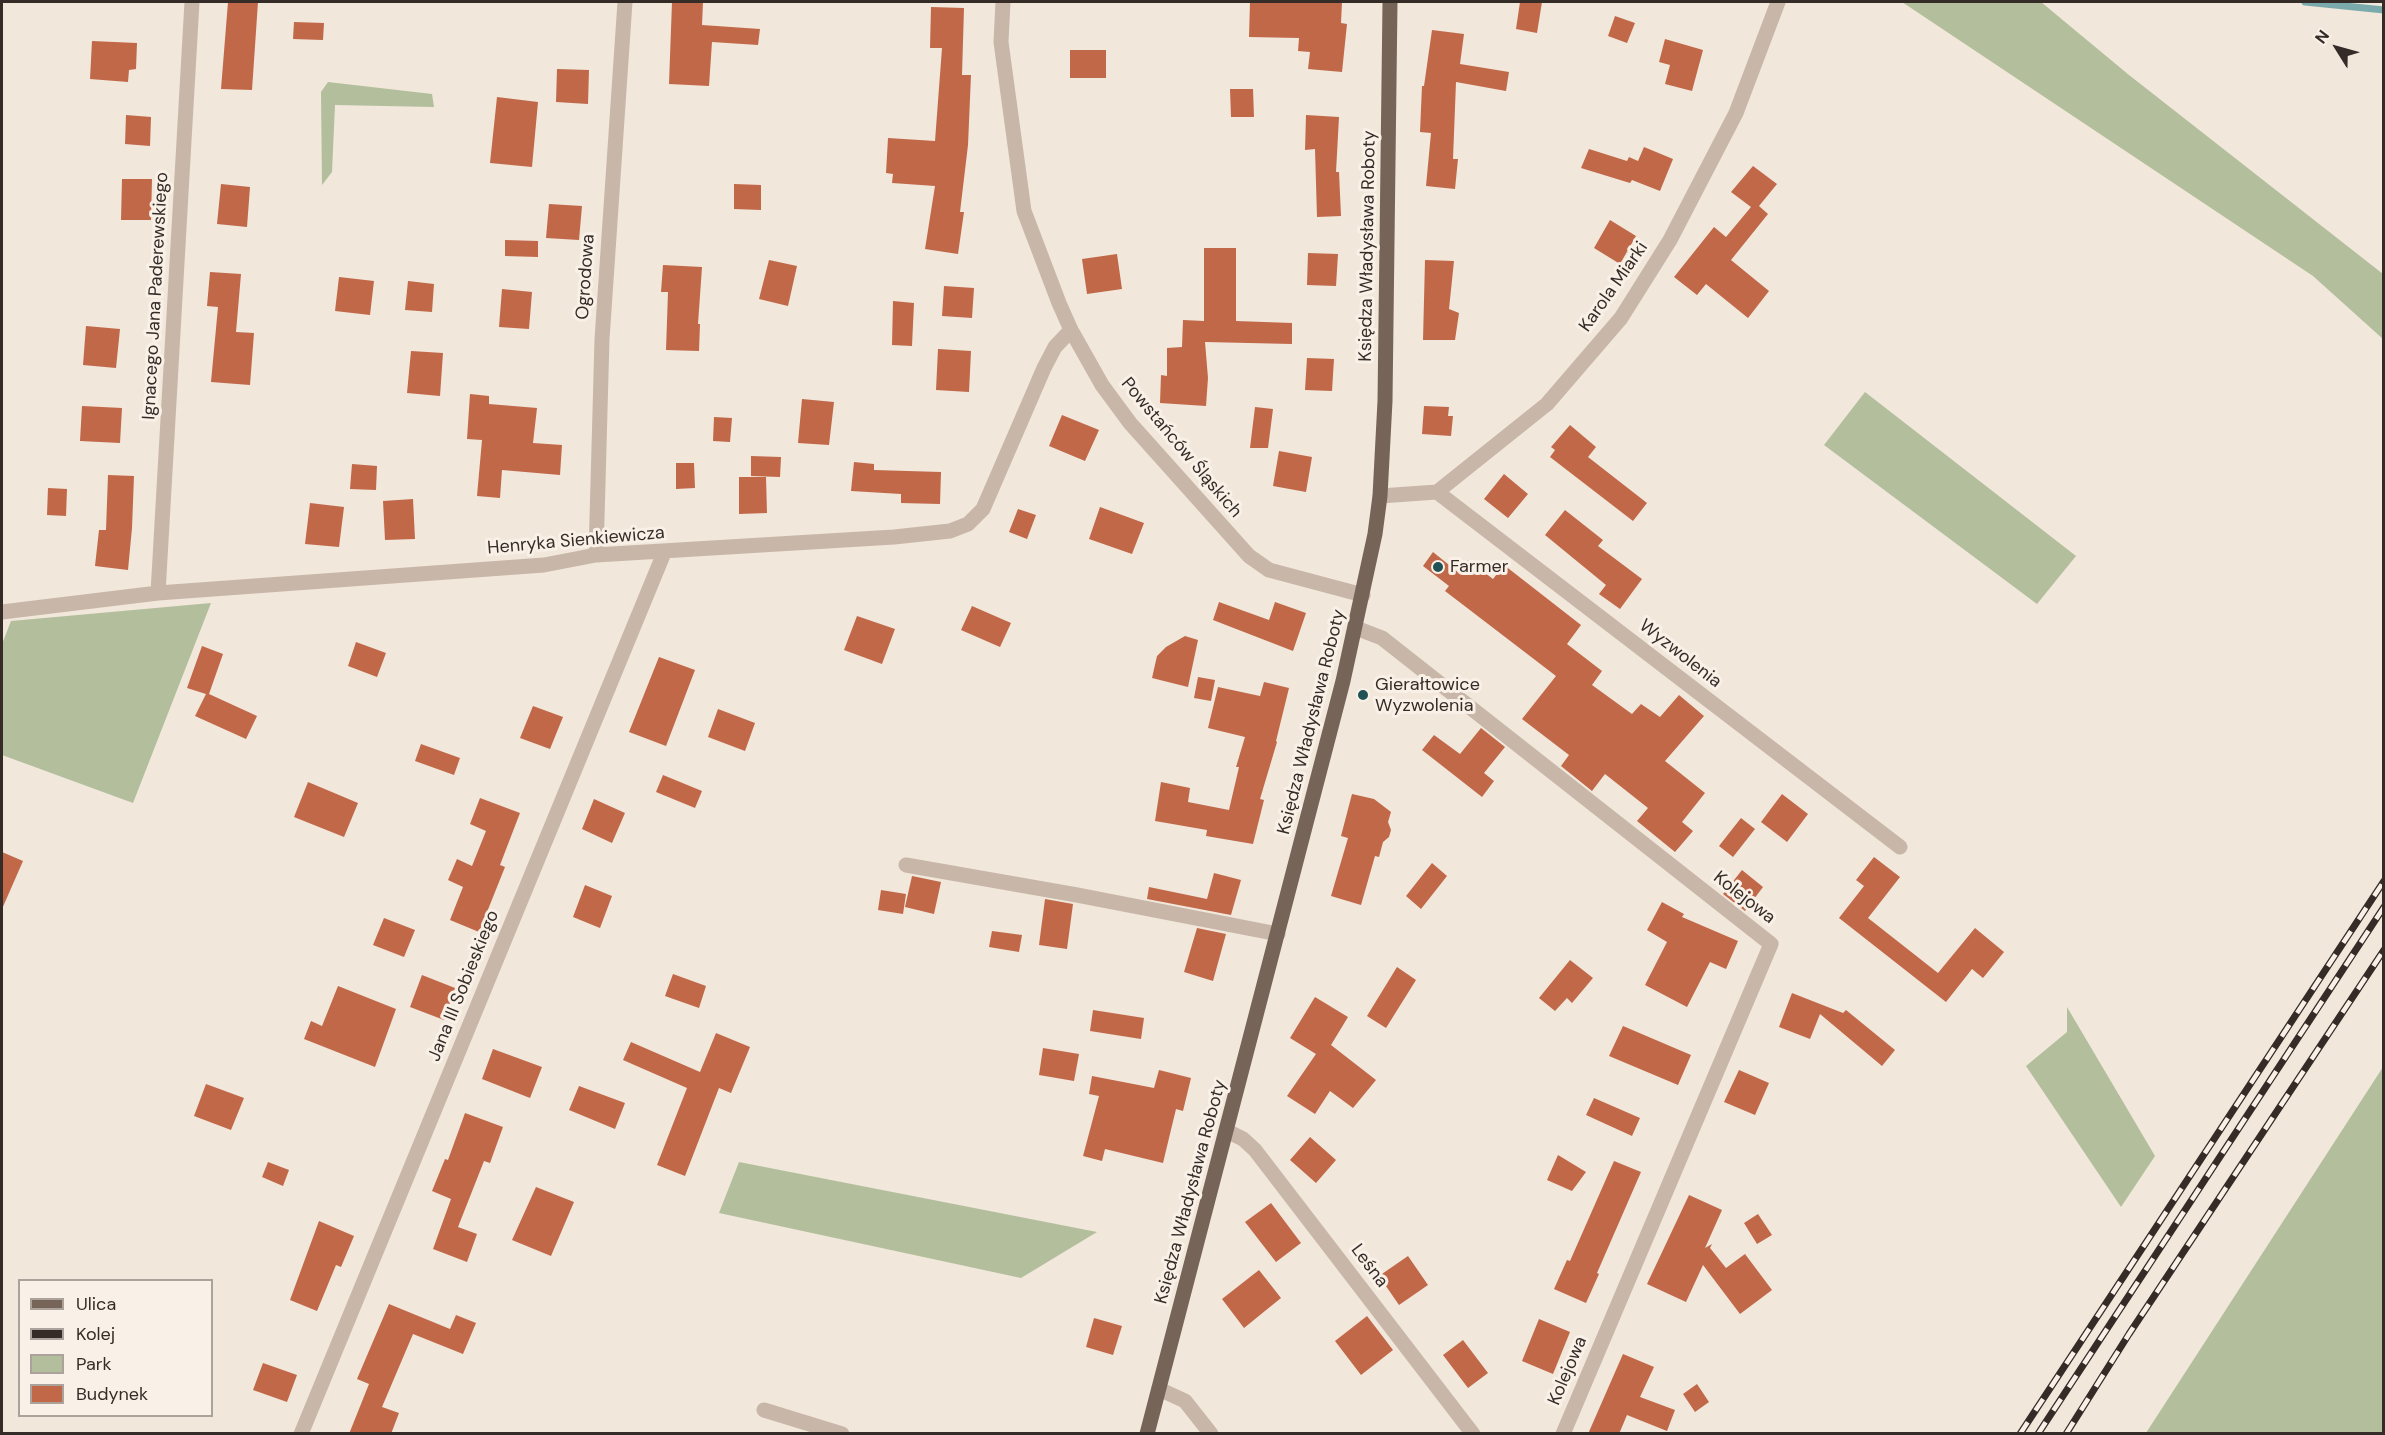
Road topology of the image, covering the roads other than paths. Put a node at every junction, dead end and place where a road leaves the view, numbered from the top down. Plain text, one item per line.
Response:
1 (192, 2) edge
2 (625, 2) edge
3 (1003, 2) edge
4 (1390, 2) edge
5 (1778, 2) edge
6 (1071, 330) junction
7 (1437, 492) junction
8 (1380, 496) junction
9 (664, 553) junction
10 (596, 555) junction
11 (158, 593) junction
12 (1364, 595) junction
13 (2, 612) edge
14 (1356, 628) junction
15 (1900, 848) dead end
16 (906, 865) dead end
17 (1278, 934) junction
18 (1227, 1131) junction
19 (1159, 1389) junction
20 (764, 1410) dead end
21 (301, 1434) edge
22 (842, 1434) edge
23 (1147, 1434) edge
24 (1210, 1434) edge
25 (1473, 1434) edge
26 (1563, 1434) edge

1 - 11 street, Ignacego Jana Paderewskiego
2 - 10 street, Ogrodowa
3 - 6 street, Powstańców Śląskich
4 - 8 main road, Księdza Władysława Roboty
5 - 7 street, Karola Miarki
6 - 9 street, Henryka Sienkiewicza
6 - 12 street, Powstańców Śląskich
7 - 8 street
7 - 15 street, Wyzwolenia
8 - 12 main road, Księdza Władysława Roboty
9 - 10 street, Henryka Sienkiewicza
9 - 21 street, Jana III Sobieskiego
10 - 11 street, Henryka Sienkiewicza
11 - 13 street, Henryka Sienkiewicza
12 - 14 main road, Księdza Władysława Roboty
14 - 17 main road, Księdza Władysława Roboty
14 - 26 street, Kolejowa
16 - 17 street
17 - 18 main road, Księdza Władysława Roboty
18 - 19 main road, Księdza Władysława Roboty
18 - 25 street, Leśna
19 - 23 main road, Księdza Władysława Roboty
19 - 24 street
20 - 22 street

